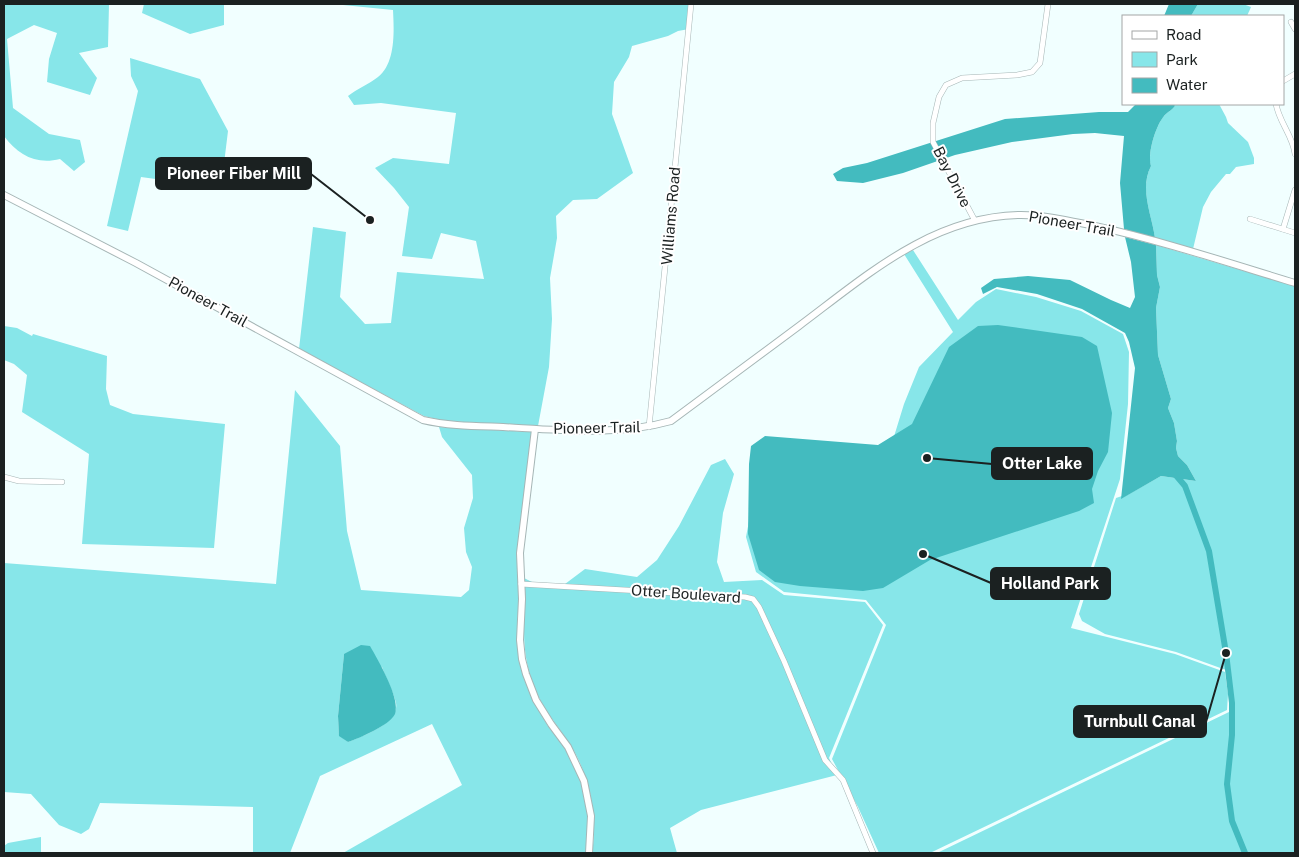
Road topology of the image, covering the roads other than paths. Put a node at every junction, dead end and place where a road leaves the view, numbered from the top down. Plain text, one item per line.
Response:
1 (691, 4) edge
2 (1048, 4) edge
3 (1291, 22) dead end
4 (1295, 29) edge
5 (1295, 74) edge
6 (1284, 80) edge
7 (1276, 105) edge
8 (1295, 154) edge
9 (1295, 190) edge
10 (4, 195) edge
11 (974, 219) junction
12 (1250, 219) dead end
13 (1283, 229) junction
14 (1295, 233) edge
15 (1295, 283) edge
16 (649, 427) junction
17 (536, 429) junction
18 (4, 477) edge
19 (62, 482) dead end
20 (522, 584) junction
21 (589, 853) edge
22 (873, 853) edge

1 - 16 street, Williams Road
2 - 11 street, Bay Drive
3 - 4 street
5 - 6 street
7 - 8 street
9 - 13 street
10 - 17 street, Pioneer Trail
11 - 15 street, Pioneer Trail
11 - 16 street, Pioneer Trail
12 - 13 street
13 - 14 street
16 - 17 street, Pioneer Trail
17 - 20 street
18 - 19 street
20 - 21 street
20 - 22 street, Otter Boulevard

